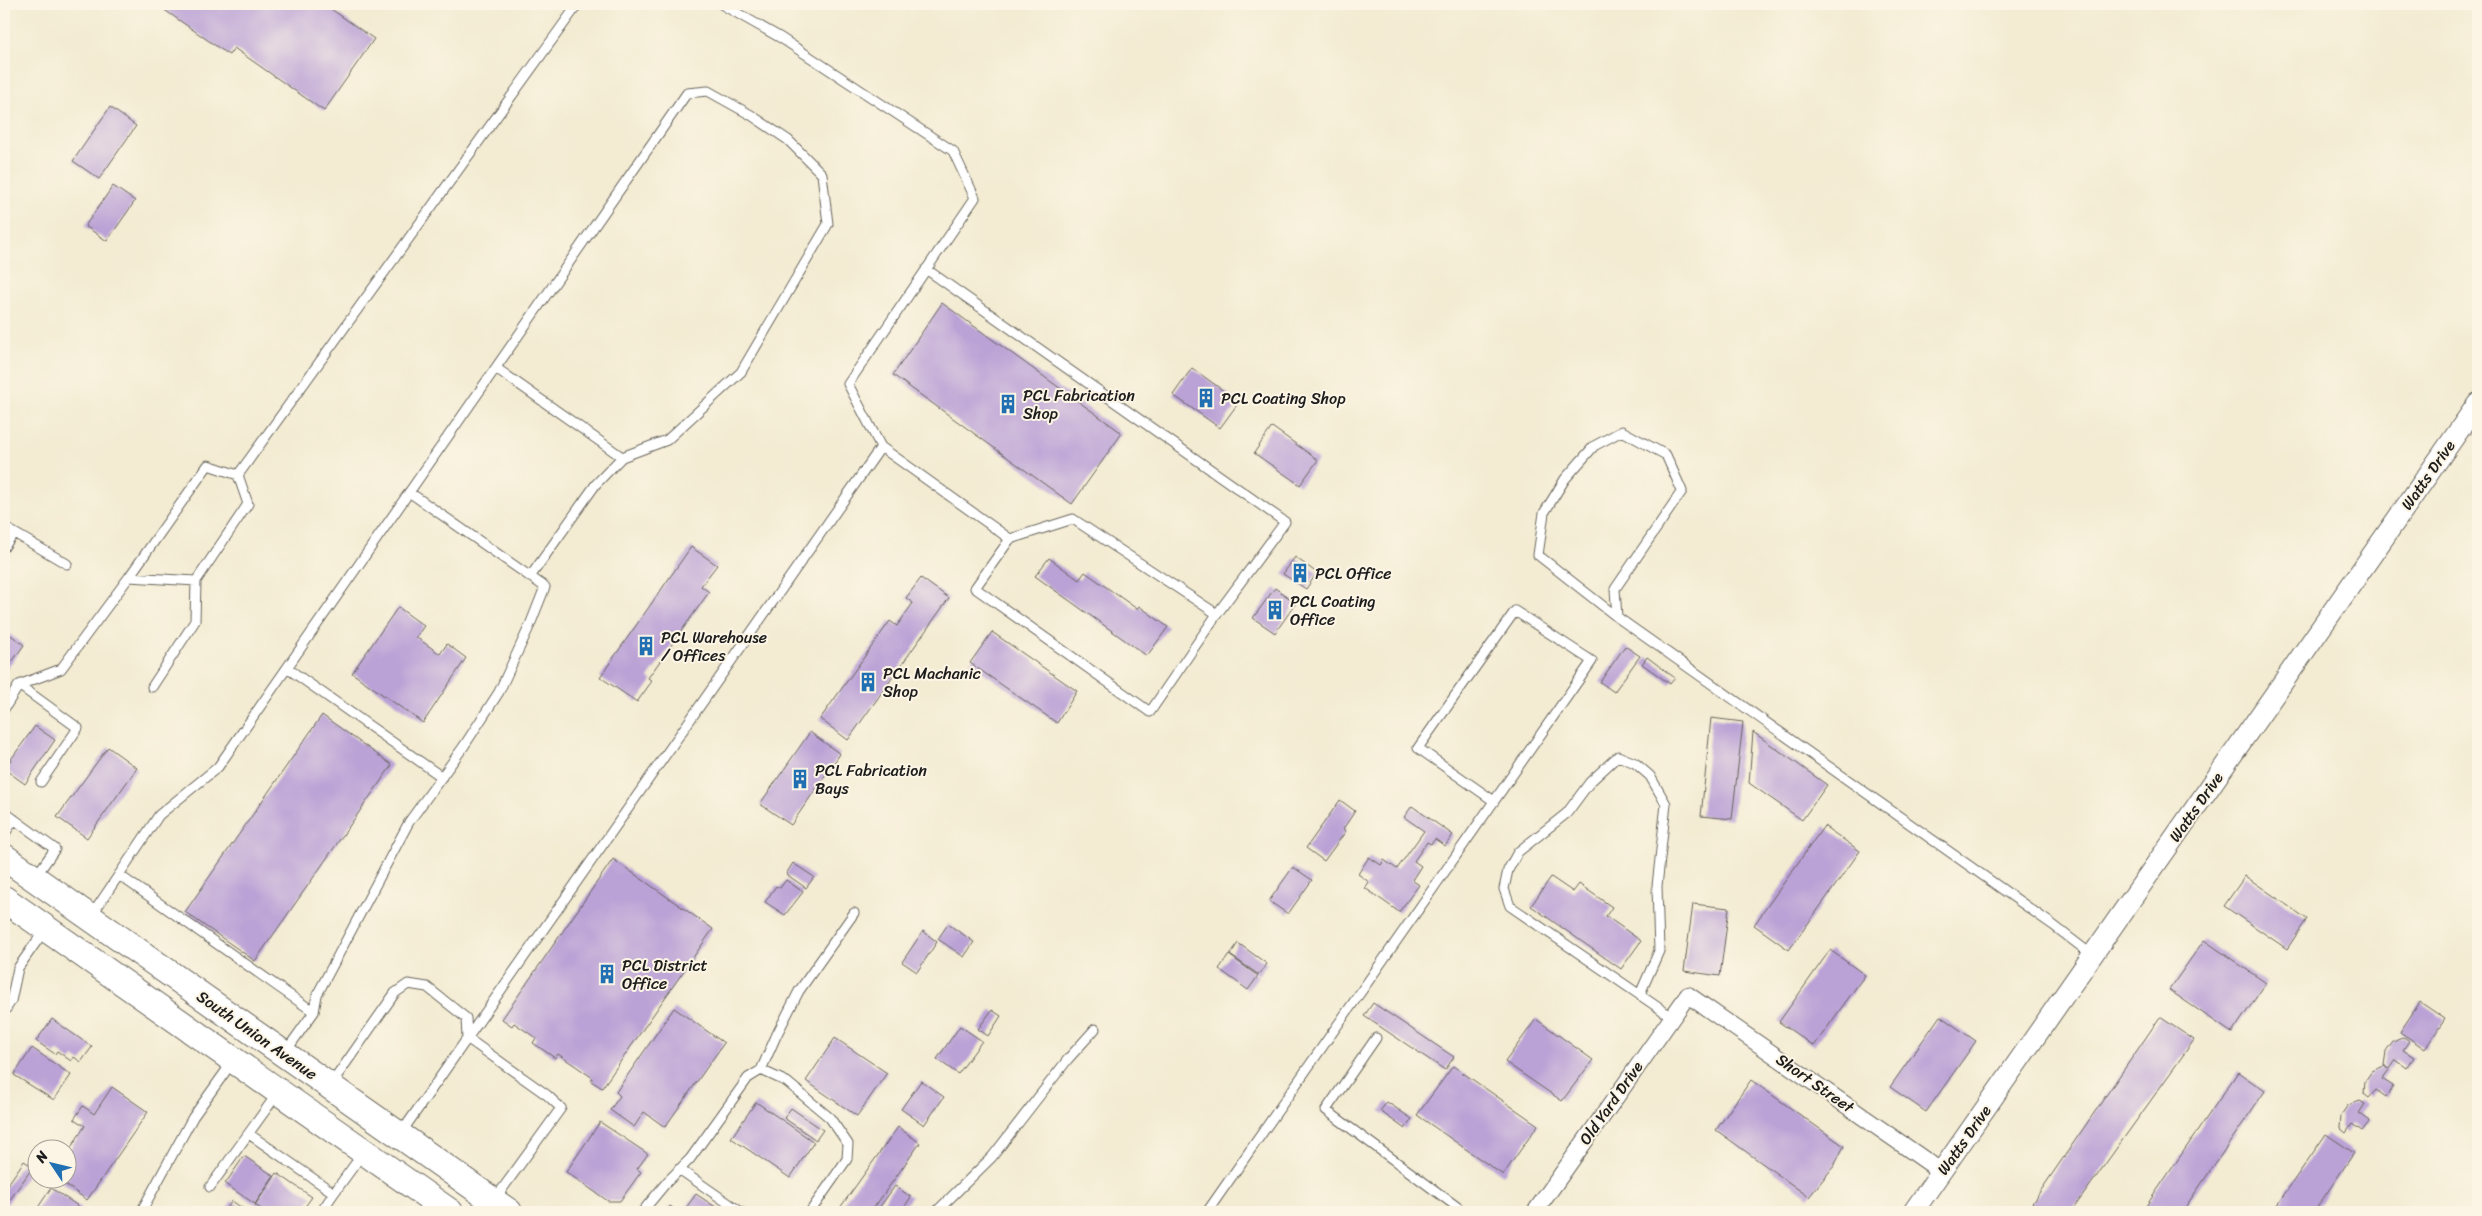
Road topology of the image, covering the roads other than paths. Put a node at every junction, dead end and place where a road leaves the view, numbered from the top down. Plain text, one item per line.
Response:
1 (578, 4) edge
2 (721, 4) edge
3 (926, 270) junction
4 (496, 368) junction
5 (2478, 402) edge
6 (881, 447) junction
7 (622, 457) junction
8 (238, 475) junction
9 (409, 492) junction
10 (4, 527) edge
11 (13, 534) junction
12 (1010, 539) junction
13 (4, 547) edge
14 (67, 564) dead end
15 (530, 576) junction
16 (129, 577) junction
17 (196, 581) junction
18 (1217, 614) junction
19 (1617, 617) junction
20 (287, 668) junction
21 (19, 685) junction
22 (152, 686) dead end
23 (4, 709) edge
24 (442, 777) junction
25 (42, 782) dead end
26 (1494, 801) junction
27 (4, 812) edge
28 (14, 819) junction
29 (4, 835) edge
30 (4, 857) edge
31 (119, 875) junction
32 (4, 877) edge
33 (34, 879) junction
34 (4, 899) edge
35 (854, 913) dead end
36 (91, 918) junction
37 (45, 928) junction
38 (2092, 956) junction
39 (1640, 994) junction
40 (1688, 995) joint
41 (4, 1012) edge
42 (224, 1012) junction
43 (314, 1012) junction
44 (1672, 1017) junction
45 (1095, 1029) dead end
46 (467, 1038) junction
47 (1376, 1038) dead end
48 (284, 1054) junction
49 (234, 1061) junction
50 (761, 1070) junction
51 (330, 1086) junction
52 (278, 1092) junction
53 (249, 1134) junction
54 (400, 1135) junction
55 (363, 1152) junction
56 (679, 1170) junction
57 (1942, 1172) junction
58 (210, 1187) dead end
59 (421, 1192) junction
60 (334, 1193) junction
61 (494, 1209) edge
62 (140, 1212) edge
63 (321, 1212) edge
64 (450, 1212) edge
65 (642, 1212) edge
66 (741, 1212) edge
67 (810, 1212) edge
68 (936, 1212) edge
69 (1207, 1212) edge
70 (1464, 1212) edge
71 (1535, 1212) edge
72 (1914, 1212) edge

1 - 8 lane
2 - 3 lane
3 - 6 lane
3 - 18 lane
4 - 7 lane
4 - 7 lane
4 - 9 lane
5 - 38 street, Watts Drive
6 - 12 lane
6 - 46 lane
7 - 15 lane
8 - 16 lane
8 - 17 lane
9 - 15 lane
9 - 20 lane
10 - 11 lane
11 - 13 lane
11 - 14 lane
12 - 18 lane
12 - 18 lane
15 - 24 lane
16 - 17 lane
16 - 21 lane
17 - 22 lane
19 - 19 lane
19 - 38 lane
20 - 24 lane
20 - 31 lane
21 - 23 lane
21 - 25 lane
24 - 43 lane
26 - 26 lane
26 - 69 lane
27 - 28 lane
28 - 29 lane
28 - 33 lane
30 - 33 main road, South Union Avenue
31 - 36 lane
31 - 43 lane
32 - 33 main road
33 - 36 main road, South Union Avenue
34 - 37 main road
35 - 50 lane
36 - 42 main road, South Union Avenue
37 - 41 lane
37 - 42 main road
37 - 49 main road
38 - 57 street, Watts Drive
39 - 39 lane
39 - 44 lane
40 - 44 street, Old Yard Drive
40 - 57 street, Short Street
42 - 48 main road, South Union Avenue
43 - 48 lane
44 - 71 street, Old Yard Drive
45 - 68 lane
46 - 51 lane
46 - 54 lane
46 - 61 lane
47 - 70 lane
48 - 51 main road, South Union Avenue
49 - 52 main road
49 - 54 main road
49 - 62 lane
50 - 56 lane
50 - 67 lane
51 - 54 main road, South Union Avenue
52 - 53 lane
52 - 55 main road
53 - 58 lane
53 - 60 lane
54 - 61 main road, South Union Avenue
55 - 59 main road
55 - 60 lane
56 - 65 lane
56 - 66 lane
57 - 72 street, Watts Drive
59 - 61 main road
59 - 64 main road
60 - 63 lane

